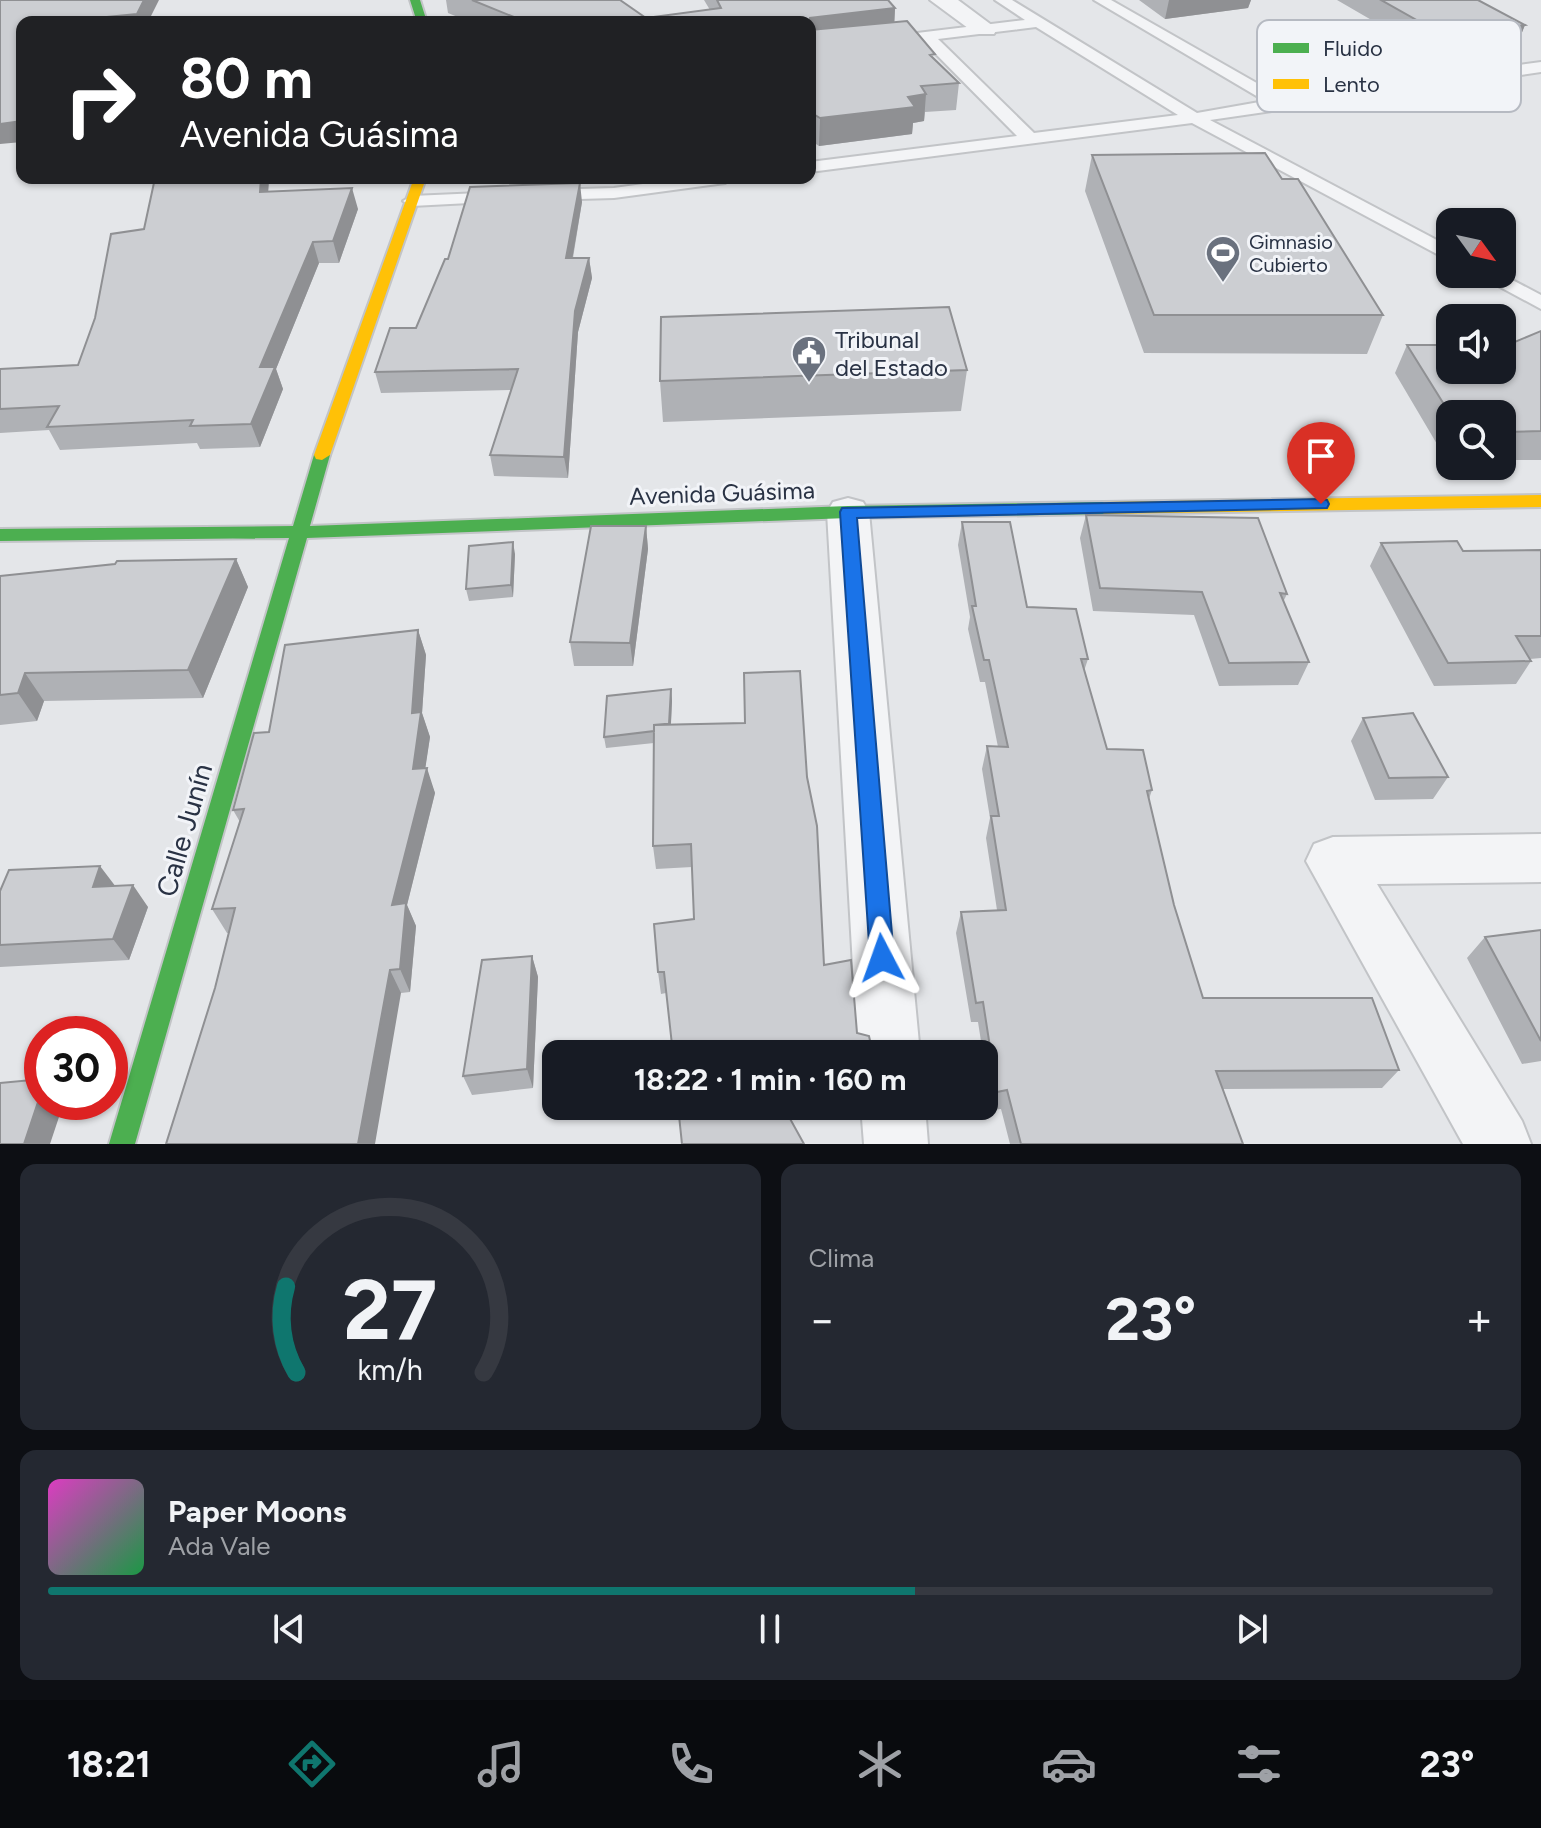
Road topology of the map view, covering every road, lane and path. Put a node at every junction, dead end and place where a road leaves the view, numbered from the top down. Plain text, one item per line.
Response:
1 (942, 0) edge
2 (1002, 0) edge
3 (1101, 0) edge
4 (1036, 23) junction
5 (985, 29) junction
6 (927, 36) junction
7 (869, 43) edge
8 (1541, 67) edge
9 (1521, 70) edge
10 (1257, 90) edge
11 (1257, 107) edge
12 (1194, 118) junction
13 (1029, 138) junction
14 (816, 166) edge
15 (418, 184) edge
16 (681, 184) edge
17 (412, 201) junction
18 (1436, 248) edge
19 (1513, 288) edge
20 (1541, 303) edge
21 (1541, 501) edge
22 (848, 512) junction
23 (299, 532) junction
24 (0, 535) edge
25 (1541, 858) edge
26 (888, 1040) edge
27 (894, 1120) edge
28 (122, 1144) edge
29 (896, 1144) edge
30 (1499, 1144) edge

1 - 5 street
2 - 4 lane
3 - 10 lane
4 - 5 lane
4 - 12 lane
5 - 6 lane
6 - 7 lane
6 - 13 lane
8 - 9 lane
11 - 12 lane
12 - 13 lane
12 - 18 lane
13 - 14 lane
15 - 17 main road, Calle Junín
16 - 17 lane
17 - 23 main road, Calle Junín
19 - 20 lane
21 - 22 main road, Avenida Guásima
22 - 23 main road, Avenida Guásima
22 - 26 street
23 - 24 main road, Avenida Guásima
23 - 28 main road, Calle Junín
25 - 30 street
27 - 29 street

